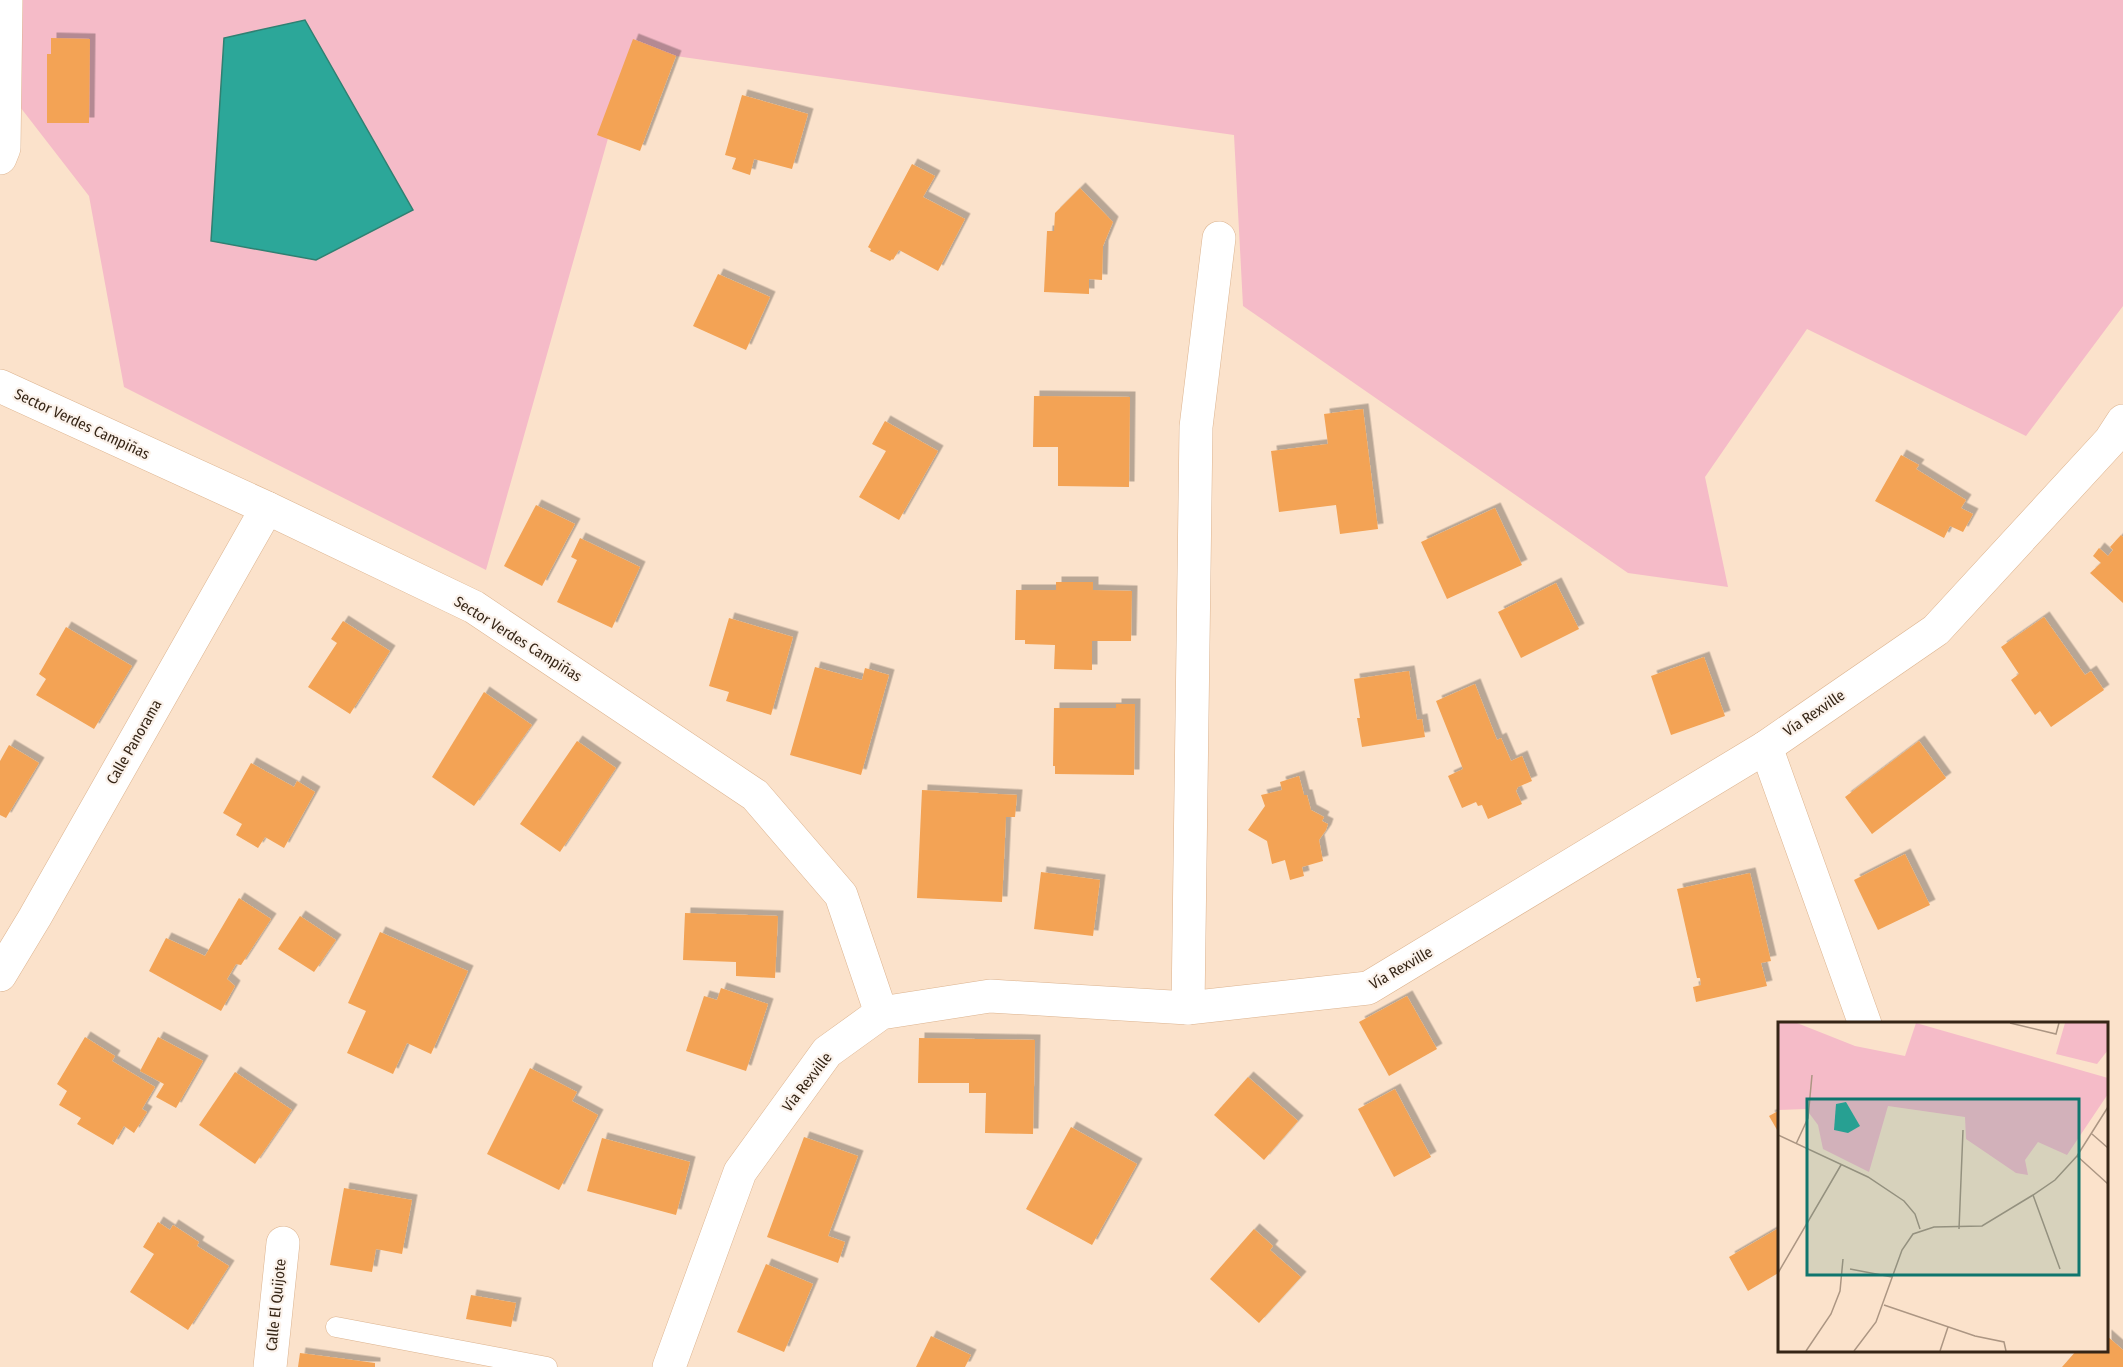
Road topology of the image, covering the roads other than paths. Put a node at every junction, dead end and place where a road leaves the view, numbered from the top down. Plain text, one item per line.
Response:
1 (6, 0) edge
2 (0, 158) edge
3 (1219, 238) dead end
4 (0, 386) edge
5 (2119, 438) edge
6 (267, 508) junction
7 (1766, 747) junction
8 (0, 975) edge
9 (1188, 1008) junction
10 (881, 1013) junction
11 (1865, 1022) edge
12 (283, 1243) dead end
13 (336, 1327) dead end
14 (270, 1367) edge
15 (547, 1367) edge
16 (669, 1367) edge

1 - 2 street
3 - 9 street
4 - 6 street, Sector Verdes Campiñas
5 - 7 street, Vía Rexville
6 - 8 street, Calle Panorama
6 - 10 street, Sector Verdes Campiñas
7 - 9 street, Vía Rexville
7 - 11 street
9 - 10 street, Vía Rexville
10 - 16 street, Vía Rexville
12 - 14 street, Calle El Quijote
13 - 15 lane

